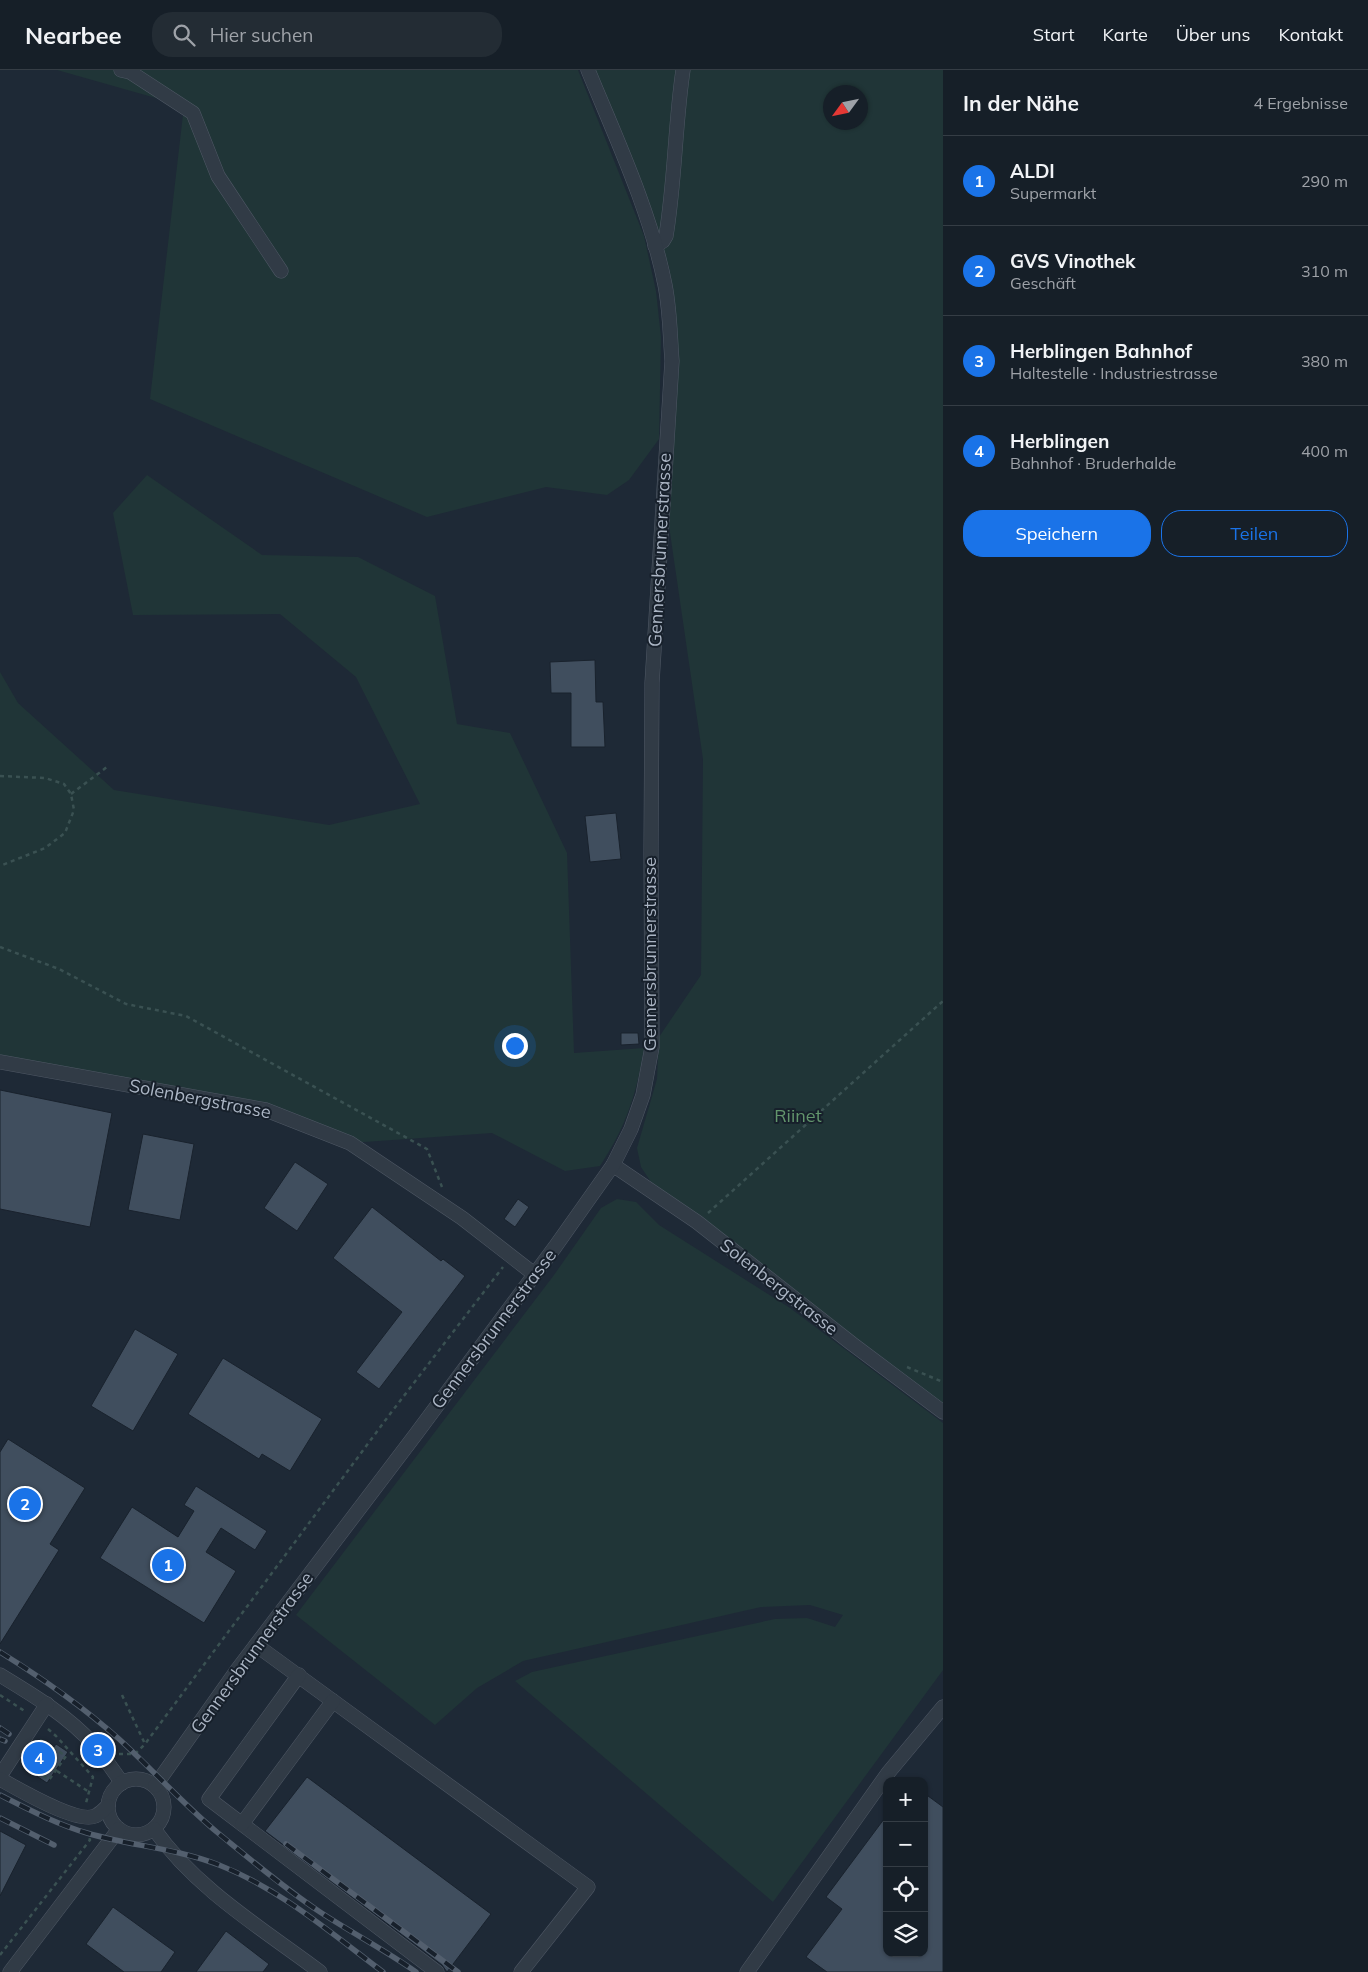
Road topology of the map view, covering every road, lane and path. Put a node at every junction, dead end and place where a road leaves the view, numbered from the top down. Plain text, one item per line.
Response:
1 (121, 70) edge
2 (588, 70) edge
3 (683, 70) edge
4 (656, 246) junction
5 (281, 271) dead end
6 (107, 766) dead end
7 (0, 776) edge
8 (71, 794) junction
9 (0, 866) edge
10 (0, 947) edge
11 (943, 1001) edge
12 (0, 1062) edge
13 (613, 1165) junction
14 (450, 1209) junction
15 (697, 1222) junction
16 (511, 1256) junction
17 (534, 1274) junction
18 (943, 1412) edge
19 (256, 1645) junction
20 (0, 1675) edge
21 (299, 1676) junction
22 (0, 1695) edge
23 (122, 1695) dead end
24 (333, 1701) junction
25 (47, 1704) junction
26 (943, 1707) edge
27 (36, 1720) junction
28 (41, 1739) dead end
29 (145, 1744) junction
30 (114, 1752) dead end
31 (26, 1764) dead end
32 (56, 1770) junction
33 (0, 1778) edge
34 (122, 1783) junction
35 (155, 1786) junction
36 (89, 1792) junction
37 (86, 1806) dead end
38 (108, 1806) junction
39 (242, 1824) junction
40 (84, 1827) dead end
41 (119, 1829) junction
42 (154, 1829) junction
43 (0, 1954) edge
44 (10, 1972) edge
45 (320, 1972) edge
46 (437, 1972) edge
47 (521, 1972) edge
48 (747, 1972) edge

1 - 5 street
2 - 4 street, Gennersbrunnerstrasse
3 - 4 street
4 - 13 street, Gennersbrunnerstrasse
6 - 8 path
7 - 8 path
8 - 9 path
10 - 14 path
11 - 15 path
12 - 14 street, Solenbergstrasse
13 - 15 street, Solenbergstrasse
13 - 17 street, Gennersbrunnerstrasse
14 - 16 street, Solenbergstrasse
15 - 18 street, Solenbergstrasse
16 - 17 street, Solenbergstrasse
16 - 29 path
17 - 19 street, Gennersbrunnerstrasse
19 - 21 street
19 - 35 street, Gennersbrunnerstrasse
20 - 25 street
21 - 24 street
21 - 39 street
22 - 27 path
23 - 29 path
24 - 39 street
24 - 47 street
25 - 27 street
25 - 34 street
26 - 48 street
27 - 33 street
27 - 36 path
28 - 32 path
29 - 30 path
31 - 32 path
32 - 36 path
33 - 38 street
34 - 35 street
34 - 38 street
35 - 42 street
36 - 37 path
38 - 41 street
39 - 46 street
40 - 43 path
41 - 42 street
41 - 44 street
42 - 45 street

